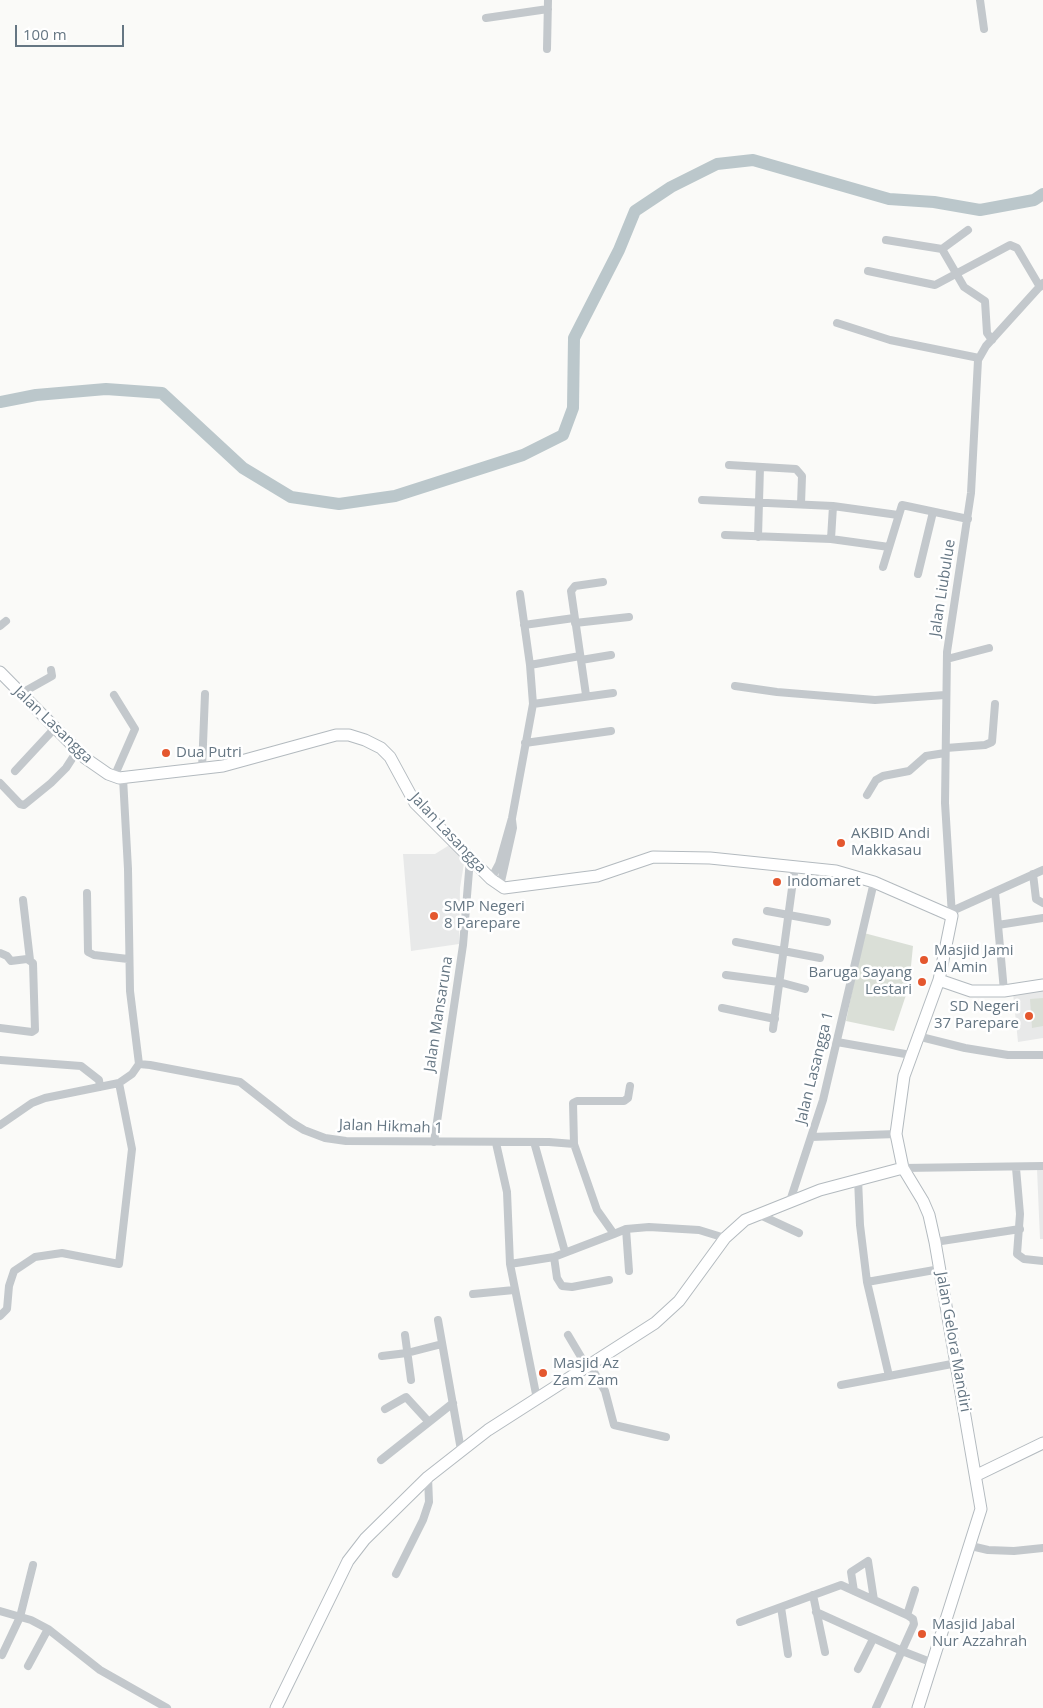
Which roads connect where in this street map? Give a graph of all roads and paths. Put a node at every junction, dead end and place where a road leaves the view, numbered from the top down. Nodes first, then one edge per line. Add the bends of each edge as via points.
1 (548, 0) edge
2 (980, 0) edge
3 (548, 9) junction
4 (486, 18) dead end
5 (984, 28) dead end
6 (547, 49) dead end
7 (968, 230) dead end
8 (886, 240) dead end
9 (942, 249) junction
10 (868, 271) dead end
11 (957, 275) junction
12 (1041, 285) edge
13 (837, 324) dead end
14 (992, 340) junction
15 (979, 358) junction
16 (728, 465) dead end
17 (760, 467) junction
18 (702, 500) dead end
19 (760, 502) junction
20 (801, 504) junction
21 (833, 506) junction
22 (933, 512) junction
23 (898, 515) junction
24 (968, 519) junction
25 (726, 535) dead end
26 (758, 537) junction
27 (831, 539) junction
28 (889, 547) junction
29 (884, 568) dead end
30 (918, 574) dead end
31 (603, 582) dead end
32 (520, 594) dead end
33 (629, 616) dead end
34 (575, 621) junction
35 (524, 625) junction
36 (989, 648) dead end
37 (612, 655) dead end
38 (580, 658) junction
39 (947, 658) junction
40 (530, 665) junction
41 (51, 670) dead end
42 (0, 672) edge
43 (735, 686) dead end
44 (613, 693) dead end
45 (20, 694) junction
46 (205, 694) dead end
47 (114, 695) dead end
48 (586, 695) junction
49 (946, 695) junction
50 (533, 704) junction
51 (995, 704) dead end
52 (54, 728) junction
53 (611, 731) dead end
54 (525, 744) junction
55 (946, 750) junction
56 (77, 751) junction
57 (202, 769) junction
58 (15, 771) dead end
59 (119, 777) junction
60 (0, 783) edge
61 (867, 796) dead end
62 (470, 858) junction
63 (795, 866) junction
64 (1043, 870) edge
65 (1033, 874) junction
66 (874, 882) junction
67 (496, 883) junction
68 (995, 892) junction
69 (88, 893) dead end
70 (23, 900) dead end
71 (1043, 903) edge
72 (767, 911) dead end
73 (952, 914) junction
74 (788, 916) junction
75 (1043, 918) edge
76 (827, 922) dead end
77 (998, 925) junction
78 (736, 942) dead end
79 (783, 951) junction
80 (0, 953) edge
81 (820, 958) dead end
82 (128, 959) junction
83 (30, 960) junction
84 (726, 975) dead end
85 (939, 980) junction
86 (779, 982) junction
87 (1043, 985) edge
88 (805, 989) dead end
89 (1004, 991) junction
90 (722, 1008) dead end
91 (774, 1019) junction
92 (0, 1028) edge
93 (773, 1029) dead end
94 (917, 1036) junction
95 (837, 1042) junction
96 (911, 1055) junction
97 (1043, 1056) edge
98 (0, 1060) edge
99 (139, 1064) junction
100 (119, 1083) junction
101 (630, 1086) dead end
102 (100, 1087) junction
103 (0, 1124) edge
104 (896, 1134) junction
105 (811, 1137) junction
106 (434, 1142) junction
107 (534, 1142) junction
108 (496, 1143) junction
109 (574, 1144) junction
110 (1043, 1166) edge
111 (903, 1168) junction
112 (1016, 1168) junction
113 (858, 1179) junction
114 (790, 1201) junction
115 (758, 1214) junction
116 (626, 1229) junction
117 (1020, 1229) junction
118 (799, 1233) dead end
119 (614, 1234) junction
120 (725, 1238) junction
121 (936, 1242) junction
122 (564, 1252) junction
123 (554, 1258) junction
124 (1043, 1261) edge
125 (510, 1264) junction
126 (940, 1269) junction
127 (629, 1271) dead end
128 (608, 1280) dead end
129 (867, 1282) junction
130 (514, 1290) junction
131 (473, 1294) dead end
132 (0, 1316) edge
133 (438, 1320) dead end
134 (405, 1335) dead end
135 (568, 1335) dead end
136 (442, 1344) junction
137 (407, 1353) junction
138 (382, 1356) dead end
139 (957, 1363) junction
140 (589, 1366) junction
141 (889, 1376) junction
142 (411, 1380) dead end
143 (841, 1385) dead end
144 (537, 1399) junction
145 (452, 1403) junction
146 (386, 1409) dead end
147 (428, 1421) junction
148 (666, 1437) dead end
149 (1043, 1443) edge
150 (461, 1450) junction
151 (382, 1460) dead end
152 (977, 1474) junction
153 (428, 1477) junction
154 (971, 1546) junction
155 (1043, 1548) edge
156 (33, 1565) dead end
157 (396, 1574) dead end
158 (914, 1590) dead end
159 (854, 1591) junction
160 (813, 1595) junction
161 (874, 1600) junction
162 (781, 1607) junction
163 (0, 1611) edge
164 (816, 1612) junction
165 (907, 1615) junction
166 (20, 1617) junction
167 (740, 1622) dead end
168 (48, 1629) junction
169 (873, 1639) junction
170 (902, 1651) junction
171 (825, 1652) dead end
172 (788, 1654) dead end
173 (2, 1655) dead end
174 (933, 1662) junction
175 (28, 1666) dead end
176 (858, 1669) dead end
177 (167, 1708) edge
178 (276, 1708) edge
179 (876, 1708) edge
180 (918, 1708) edge

1 - 3 street
2 - 5 street
3 - 4 street
3 - 6 street
7 - 9 street
8 - 9 street
9 - 11 street
10 - 11 street via 936,285
11 - 12 street via 1010,245 1017,248
11 - 14 street via 964,287 985,301 987,333
12 - 14 street
13 - 15 street via 890,340
14 - 15 street
15 - 24 street, Jalan Liubulue
16 - 17 street
17 - 19 street
17 - 20 street via 797,470 802,476
18 - 19 street
19 - 20 street
19 - 26 street
20 - 21 street
21 - 23 street
21 - 27 street
22 - 23 street via 902,505
22 - 24 street
22 - 30 street
23 - 28 street
24 - 39 street, Jalan Liubulue
25 - 26 street
26 - 27 street
27 - 28 street
28 - 29 street
31 - 34 street via 572,588 570,594
32 - 35 street
33 - 34 street
34 - 35 street
34 - 38 street
35 - 40 street
36 - 39 street
37 - 38 street
38 - 40 street
38 - 48 street
39 - 49 street, Jalan Liubulue
40 - 50 street
41 - 45 street via 53,675
42 - 45 street, Jalan Lasangga
43 - 49 street via 876,700
44 - 48 street
45 - 52 street, Jalan Lasangga
46 - 57 street
47 - 59 street via 135,729
48 - 50 street
49 - 55 street, Jalan Liubulue
50 - 54 street
51 - 55 street via 992,742
52 - 56 street, Jalan Lasangga
52 - 58 street
53 - 54 street
54 - 67 street via 513,828
55 - 61 street via 926,756 909,771 876,780
55 - 73 street, Jalan Liubulue via 945,803
56 - 59 street, Jalan Lasangga via 93,765
56 - 60 street via 51,783 24,804 20,804
57 - 59 street, Jalan Lasangga
57 - 62 street, Jalan Lasangga via 238,763 336,735 356,736 390,757 414,803
59 - 82 street via 128,869
62 - 67 street, Jalan Lasangga
62 - 106 street, Jalan Mansaruna via 463,945
63 - 66 street, Jalan Lasangga via 836,871
63 - 67 street, Jalan Lasangga via 658,857 645,858 590,878 509,888
63 - 74 street
64 - 65 street
65 - 68 street
65 - 71 street via 1036,899
66 - 73 street, Jalan Lasangga
66 - 95 street, Jalan Lasangga 1
68 - 73 street
68 - 77 street
69 - 82 street via 88,952
70 - 83 street
72 - 74 street
73 - 85 street, Jalan Gelora Mandiri
74 - 76 street
74 - 79 street
75 - 77 street
77 - 89 street
78 - 79 street
79 - 81 street
79 - 86 street
80 - 83 street via 11,961
82 - 99 street
83 - 92 street via 34,979 34,1031
84 - 86 street
85 - 89 street via 971,991
85 - 94 street, Jalan Gelora Mandiri
86 - 88 street
86 - 91 street
87 - 89 street
90 - 91 street
91 - 93 street
94 - 96 street, Jalan Gelora Mandiri
94 - 97 street via 974,1050
95 - 96 street
95 - 105 street, Jalan Lasangga 1
96 - 104 street, Jalan Gelora Mandiri via 899,1100
98 - 102 street via 82,1066 99,1080
99 - 100 street
99 - 106 street, Jalan Hikmah 1 via 240,1082 291,1122 325,1138
100 - 102 street
100 - 132 street via 132,1149 119,1264 62,1253 36,1257 14,1270 7,1310
101 - 109 street via 628,1098 624,1101 573,1103
102 - 103 street via 45,1098
104 - 105 street
104 - 111 street, Jalan Gelora Mandiri
105 - 114 street, Jalan Lasangga 1
106 - 108 street, Jalan Hikmah 1
107 - 108 street, Jalan Hikmah 1
107 - 109 street, Jalan Hikmah 1
107 - 122 street
108 - 125 street via 507,1192
109 - 119 street via 597,1210
110 - 112 street
111 - 112 street
111 - 113 street
111 - 121 street, Jalan Gelora Mandiri via 929,1215
112 - 117 street
113 - 114 street
113 - 129 street
114 - 115 street
115 - 118 street
115 - 120 street via 745,1220
116 - 119 street
116 - 120 street via 698,1230
116 - 127 street
117 - 121 street
117 - 124 street via 1018,1256
119 - 122 street
120 - 140 street via 669,1311
121 - 126 street, Jalan Gelora Mandiri
122 - 123 street
123 - 125 street
123 - 128 street via 556,1278 562,1286
125 - 130 street
126 - 129 street
126 - 139 street, Jalan Gelora Mandiri
129 - 141 street
130 - 131 street
130 - 144 street
133 - 136 street
134 - 137 street
135 - 140 street
136 - 137 street
136 - 145 street
137 - 138 street
137 - 142 street
139 - 141 street
139 - 152 street, Jalan Gelora Mandiri
140 - 144 street
140 - 148 street via 605,1391 614,1425
141 - 143 street
144 - 150 street
145 - 147 street
145 - 150 street
146 - 147 street via 406,1397
147 - 151 street
149 - 152 street
150 - 153 street
152 - 154 street, Jalan Gelora Mandiri via 982,1509
153 - 157 street via 429,1502
153 - 178 street via 365,1539 348,1561
154 - 155 street via 1014,1552
154 - 174 street, Jalan Gelora Mandiri
156 - 166 street
158 - 165 street
159 - 160 street via 841,1585
159 - 161 street
159 - 161 street via 851,1572 868,1560
160 - 162 street
160 - 164 street
161 - 165 street
162 - 167 street
162 - 172 street
163 - 166 street
164 - 169 street
164 - 171 street
165 - 170 street via 914,1624
166 - 168 street
166 - 173 street
168 - 175 street
168 - 177 street via 100,1670
169 - 170 street
169 - 176 street
170 - 174 street
170 - 179 street
174 - 180 street, Jalan Gelora Mandiri

